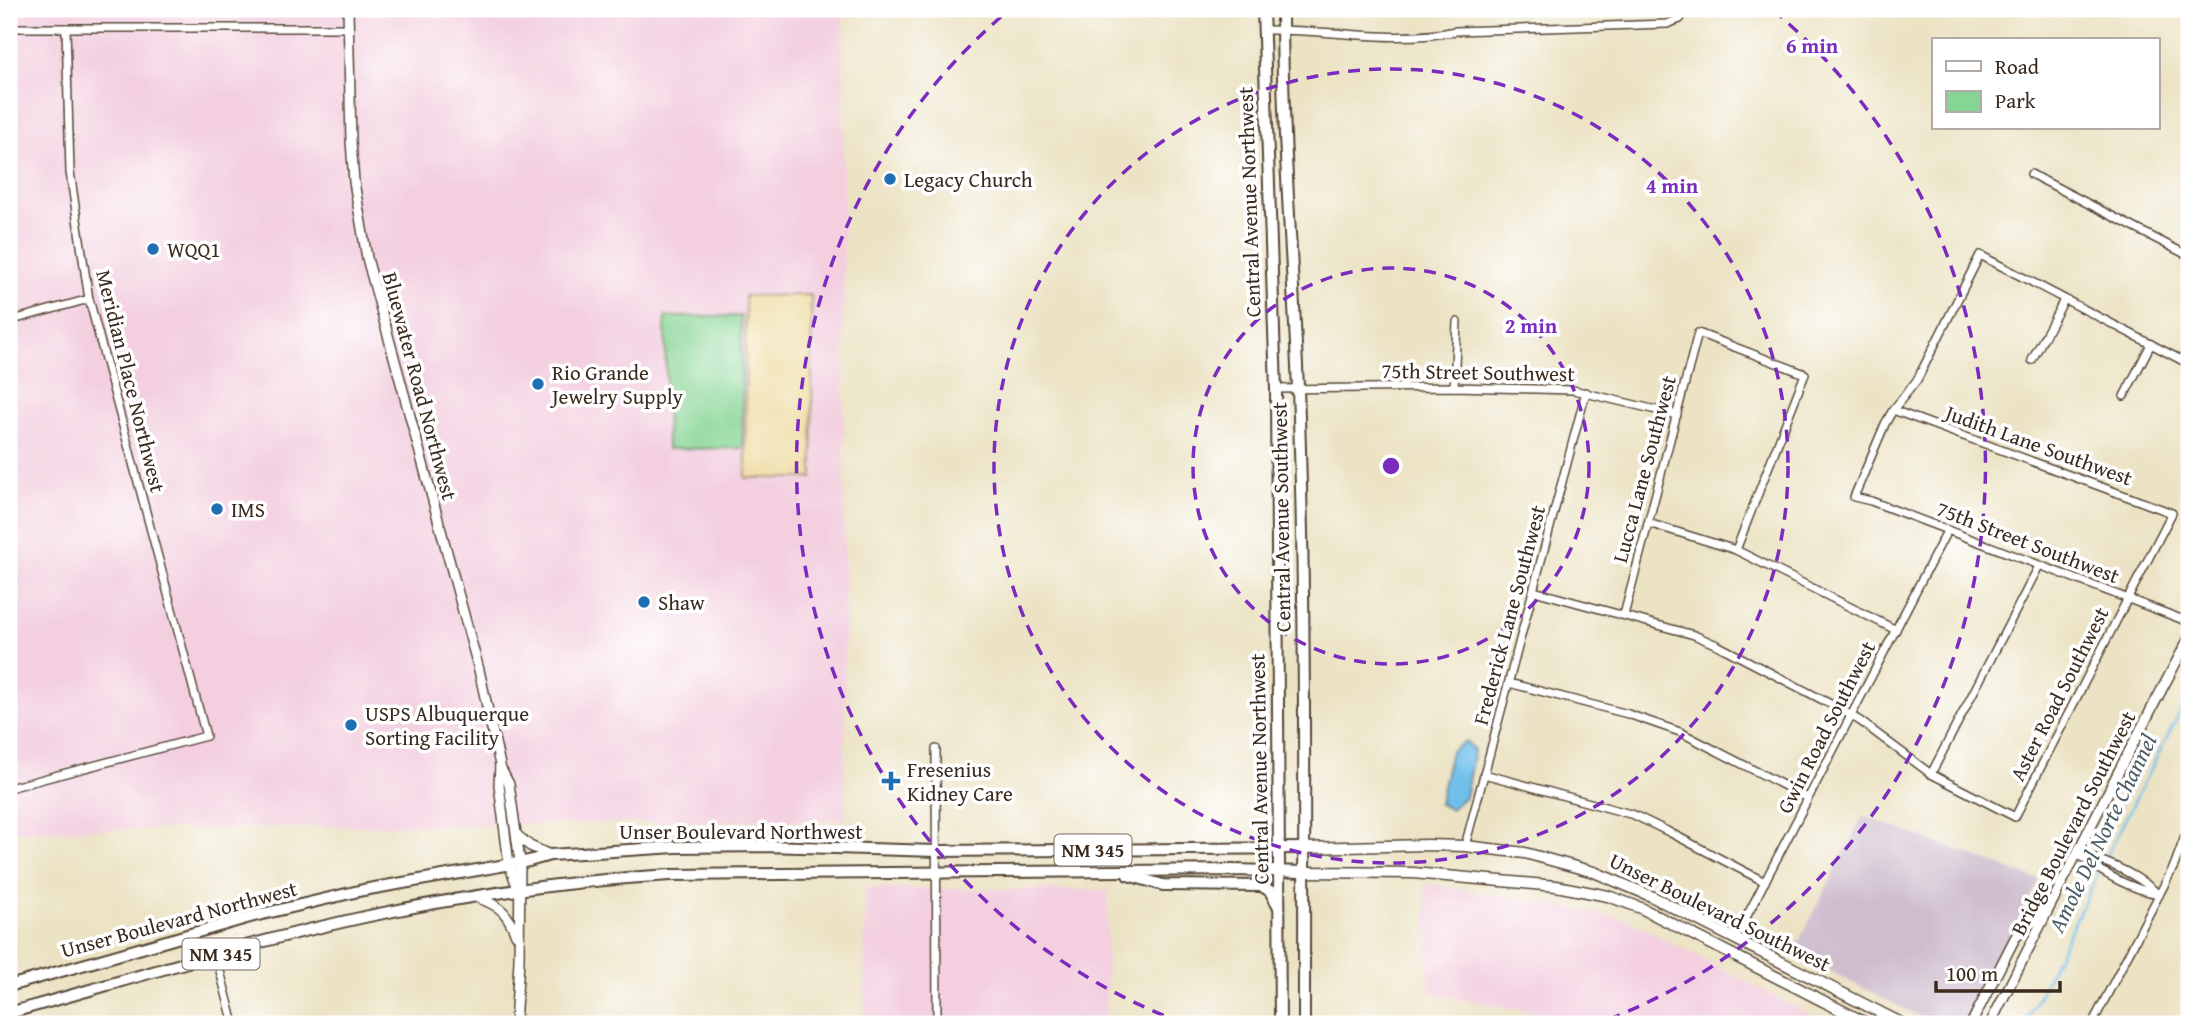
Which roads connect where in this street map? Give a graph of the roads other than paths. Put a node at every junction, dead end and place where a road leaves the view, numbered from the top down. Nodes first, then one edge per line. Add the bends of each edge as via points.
1 (348, 9) edge
2 (1263, 9) edge
3 (1282, 9) edge
4 (1687, 9) edge
5 (9, 28) edge
6 (65, 28) junction
7 (348, 28) junction
8 (1282, 29) junction
9 (1263, 30) junction
10 (2031, 174) dead end
11 (2189, 256) edge
12 (89, 299) junction
13 (2064, 300) junction
14 (9, 321) edge
15 (1457, 322) dead end
16 (2151, 344) junction
17 (2032, 360) dead end
18 (2189, 364) edge
19 (1454, 387) junction
20 (1276, 389) junction
21 (1298, 389) junction
22 (1586, 392) junction
23 (2124, 396) dead end
24 (1893, 410) junction
25 (1677, 415) junction
26 (2172, 513) joint
27 (1648, 523) junction
28 (1947, 531) junction
29 (1736, 550) junction
30 (2039, 566) junction
31 (1534, 592) junction
32 (2128, 599) junction
33 (1623, 615) junction
34 (2189, 622) edge
35 (1896, 630) junction
36 (2189, 638) edge
37 (1509, 683) junction
38 (1852, 715) junction
39 (936, 749) dead end
40 (500, 765) junction
41 (1484, 774) junction
42 (1931, 774) junction
43 (9, 788) edge
44 (1808, 798) junction
45 (2189, 826) edge
46 (517, 835) junction
47 (1465, 846) junction
48 (1280, 848) junction
49 (1304, 848) junction
50 (937, 851) junction
51 (2077, 853) junction
52 (550, 855) junction
53 (514, 863) junction
54 (1280, 871) junction
55 (1118, 872) junction
56 (1304, 872) junction
57 (938, 874) junction
58 (1765, 882) junction
59 (518, 889) junction
60 (2159, 895) junction
61 (474, 896) junction
62 (2050, 905) junction
63 (1280, 909) junction
64 (1735, 939) junction
65 (518, 941) junction
66 (216, 956) junction
67 (9, 986) edge
68 (9, 1013) edge
69 (234, 1024) edge
70 (515, 1024) edge
71 (937, 1024) edge
72 (1280, 1024) edge
73 (1304, 1024) edge
74 (1868, 1024) edge
75 (1903, 1024) edge
76 (1971, 1024) edge
77 (1990, 1024) edge
78 (2092, 1024) edge

1 - 7 street, Bluewater Road Northwest
2 - 9 main road, Central Avenue Northwest
3 - 8 main road, Central Avenue Southwest
4 - 8 street via 1667,24 1418,36
5 - 6 street
6 - 7 street
6 - 12 street, Meridian Place Northwest via 70,172
7 - 40 street, Bluewater Road Northwest via 354,172 367,258 479,670
8 - 9 street
8 - 21 main road, Central Avenue Southwest
9 - 20 main road, Central Avenue Northwest
10 - 11 street
12 - 14 street
12 - 43 street, Meridian Place Northwest via 206,736
13 - 16 street
13 - 17 street
13 - 24 street via 1980,255 1917,380
15 - 19 street
16 - 18 street
16 - 23 street
19 - 21 street, 75th Street Southwest
19 - 22 street, 75th Street Southwest
20 - 21 street, 75th Street Southwest
20 - 48 main road, Central Avenue Northwest
21 - 49 main road, Central Avenue Southwest
22 - 25 street, 75th Street Southwest
22 - 31 street, Frederick Lane Southwest
24 - 26 street, Judith Lane Southwest
24 - 28 street, 75th Street Southwest via 1854,497
25 - 27 street, Lucca Lane Southwest
25 - 29 street, Lucca Lane Southwest via 1698,333 1805,374
26 - 32 street, Aster Road Southwest
27 - 29 street
27 - 33 street, Lucca Lane Southwest
28 - 30 street, 75th Street Southwest
28 - 35 street, Gwin Road Southwest
29 - 35 street
30 - 32 street, 75th Street Southwest
30 - 42 street
31 - 33 street
31 - 37 street, Frederick Lane Southwest
32 - 34 street, 75th Street Southwest
32 - 42 street, Aster Road Southwest via 2015,817
33 - 38 street via 1717,645
35 - 38 street, Gwin Road Southwest
36 - 51 street, Bridge Boulevard Southwest
37 - 41 street, Frederick Lane Southwest
37 - 44 street via 1680,732
38 - 42 street
38 - 44 street, Gwin Road Southwest
39 - 50 street
40 - 46 street, Bluewater Road Northwest via 509,784
40 - 53 street, Bluewater Road Northwest via 499,785
41 - 47 street, Frederick Lane Southwest
41 - 58 street via 1634,815
44 - 58 street, Gwin Road Southwest
45 - 60 street
46 - 52 street
46 - 53 street, Bluewater Road Northwest
47 - 49 main road, Unser Boulevard Southwest
47 - 64 main road, Unser Boulevard Southwest via 1525,853 1594,872
48 - 49 main road, NM 345
48 - 50 main road, Unser Boulevard Northwest / NM 345
48 - 54 main road, Central Avenue Northwest
49 - 56 main road, Central Avenue Southwest
50 - 52 main road, Unser Boulevard Northwest / NM 345 via 766,846
50 - 57 street
51 - 60 street via 2093,867
51 - 60 street via 2123,870
51 - 62 street, Bridge Boulevard Southwest
52 - 53 main road, Unser Boulevard Northwest / NM 345
53 - 59 street, Bluewater Road Northwest
53 - 67 main road, Unser Boulevard Northwest / NM 345 via 288,908
54 - 55 main road, Unser Boulevard Northwest / NM 345
54 - 56 main road, NM 345
54 - 63 main road, Central Avenue Northwest
55 - 57 main road, Unser Boulevard Northwest / NM 345
55 - 63 main road via 1163,885 1262,886
56 - 73 main road, Central Avenue Southwest
56 - 74 main road, Unser Boulevard Southwest via 1450,875 1608,896 1641,908
57 - 59 main road, Unser Boulevard Northwest / NM 345 via 670,875
57 - 71 street
58 - 64 street, Gwin Road Southwest
59 - 61 main road, Unser Boulevard Northwest / NM 345
59 - 65 street, Bluewater Road Northwest
60 - 78 street
61 - 65 street via 509,915
61 - 66 main road, Unser Boulevard Northwest / NM 345 via 368,917
62 - 76 street via 2015,938
62 - 77 street, Bridge Boulevard Southwest
63 - 72 main road, Central Avenue Northwest
64 - 75 main road, Unser Boulevard Southwest
65 - 70 street, Bluewater Road Northwest
66 - 68 main road, Unser Boulevard Northwest / NM 345
66 - 69 street

